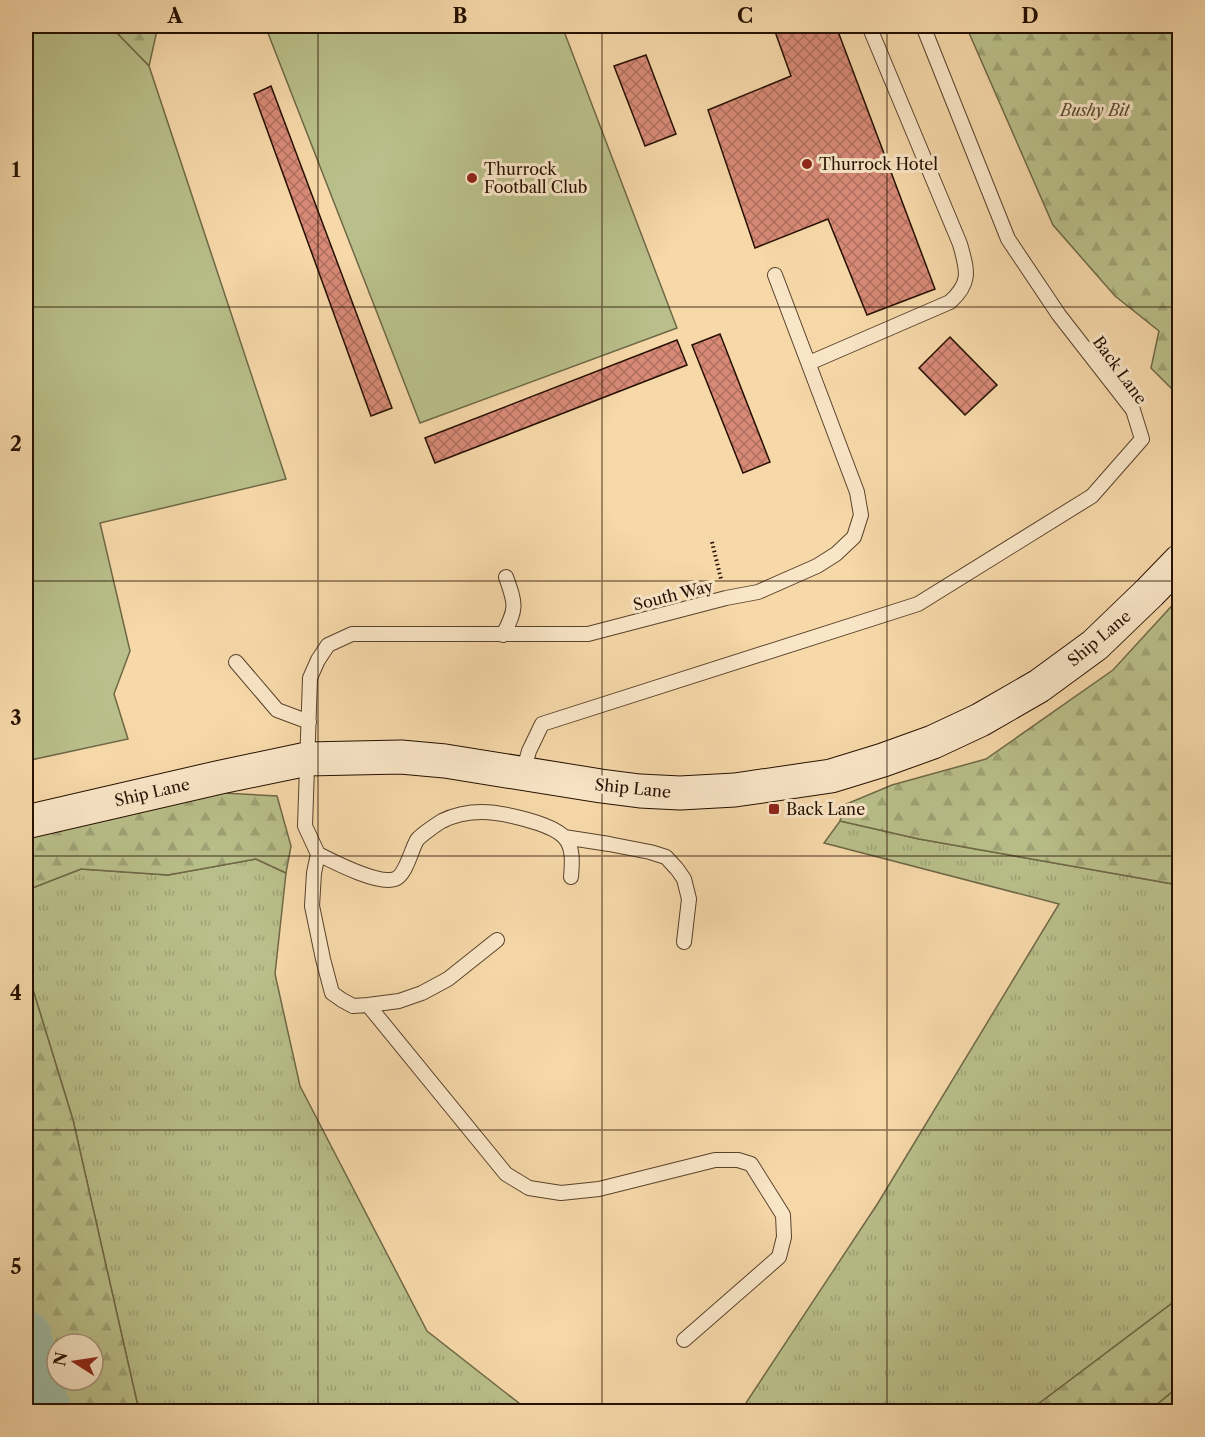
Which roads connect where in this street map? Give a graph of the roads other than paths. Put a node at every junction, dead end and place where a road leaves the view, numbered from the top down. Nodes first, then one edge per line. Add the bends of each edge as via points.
1 (869, 26) edge
2 (923, 26) edge
3 (776, 275) dead end
4 (808, 363) junction
5 (1179, 561) edge
6 (506, 577) dead end
7 (503, 635) junction
8 (236, 662) dead end
9 (309, 722) junction
10 (307, 759) junction
11 (523, 772) junction
12 (26, 822) edge
13 (564, 837) junction
14 (318, 854) junction
15 (571, 877) dead end
16 (497, 940) dead end
17 (684, 942) dead end
18 (368, 1005) junction
19 (684, 1340) dead end

1 - 4 lane via 960,244 966,281 950,302
2 - 11 lane, Back Lane via 1008,239 1059,315 1133,411 1142,439 1092,496 918,604 542,723
3 - 4 lane, South Way
4 - 7 lane, South Way via 857,492 861,515 854,537 836,554 758,592 588,634
5 - 11 street, Ship Lane via 1095,645 1039,686 980,720 883,760 831,776 778,785 680,792 640,791
6 - 7 lane via 514,599 513,616
7 - 9 lane, South Way via 352,634 328,645 318,660 310,678
8 - 9 lane via 277,710
9 - 10 lane, South Way
10 - 11 street, Ship Lane via 401,757
10 - 12 street, Ship Lane
10 - 14 lane, South Way via 305,826
13 - 14 lane via 546,826 515,817 466,813 442,821 418,839 396,879 371,878
13 - 15 lane via 570,848
13 - 17 lane via 666,857 684,879 689,899
14 - 18 lane via 312,906 332,993 353,1006
16 - 18 lane via 448,980 399,1001
18 - 19 lane via 506,1174 529,1188 561,1193 599,1190 715,1160 751,1164 783,1215 784,1237 779,1257

